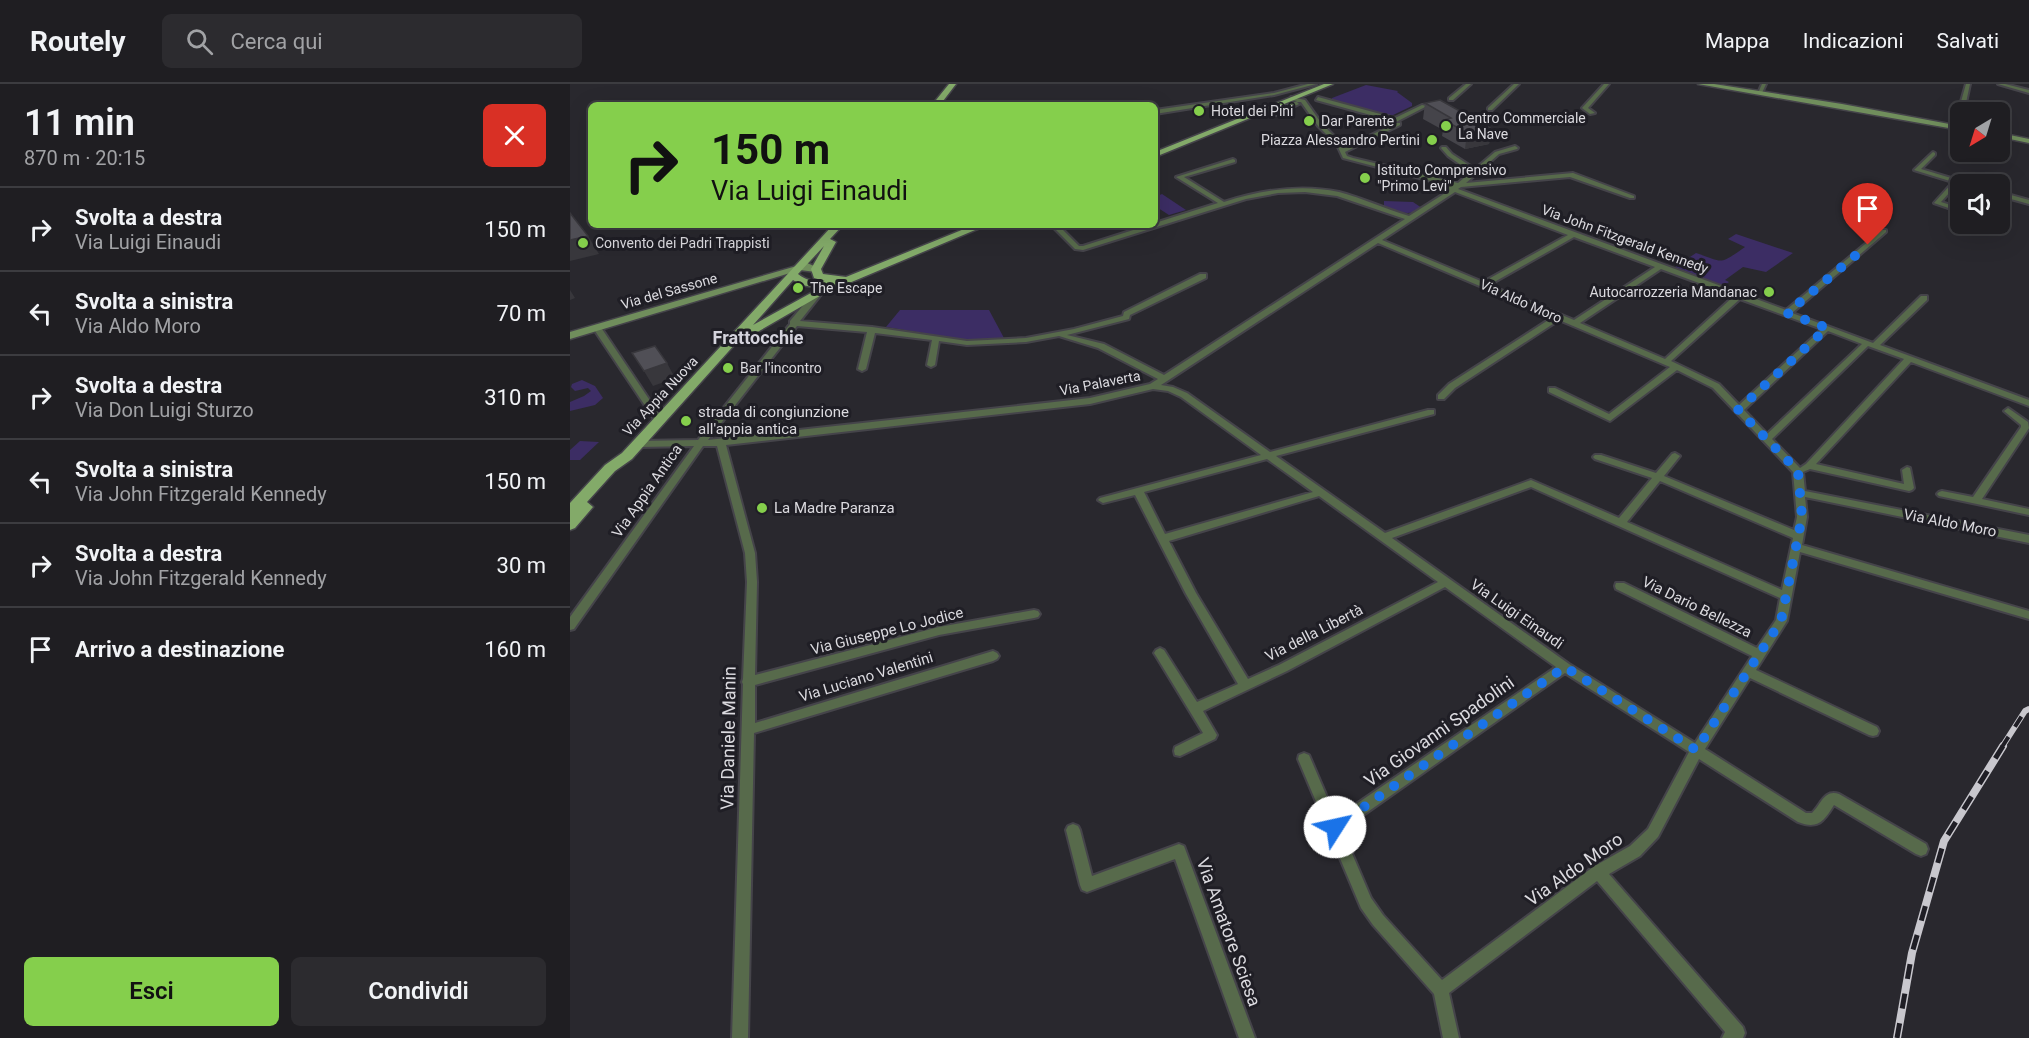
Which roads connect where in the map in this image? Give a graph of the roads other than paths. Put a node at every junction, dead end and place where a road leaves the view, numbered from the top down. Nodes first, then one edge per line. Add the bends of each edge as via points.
1 (953, 84) edge
2 (961, 84) edge
3 (1314, 84) edge
4 (1330, 84) edge
5 (1469, 84) edge
6 (1517, 84) edge
7 (1607, 84) edge
8 (1701, 84) edge
9 (1764, 84) edge
10 (1968, 84) edge
11 (2000, 84) edge
12 (1292, 90) junction
13 (2029, 92) edge
14 (1760, 93) junction
15 (1299, 98) junction
16 (1451, 99) dead end
17 (938, 102) edge
18 (946, 102) edge
19 (1964, 102) edge
20 (1425, 106) edge
21 (1491, 109) dead end
22 (1158, 112) edge
23 (1592, 113) dead end
24 (1397, 122) junction
25 (1950, 126) edge
26 (2010, 137) edge
27 (2029, 141) edge
28 (1444, 148) dead end
29 (1515, 148) dead end
30 (1342, 151) junction
31 (1158, 154) edge
32 (1933, 154) dead end
33 (1233, 161) dead end
34 (1474, 171) junction
35 (1950, 179) edge
36 (1457, 187) junction
37 (1950, 189) edge
38 (1632, 197) dead end
39 (2010, 197) edge
40 (2029, 202) edge
41 (1224, 204) junction
42 (1950, 207) edge
43 (1410, 219) junction
44 (1158, 225) edge
45 (835, 228) edge
46 (836, 228) edge
47 (975, 228) edge
48 (1057, 228) edge
49 (1149, 228) edge
50 (1884, 231) dead end
51 (1572, 235) junction
52 (1377, 240) junction
53 (1659, 267) junction
54 (816, 269) junction
55 (871, 270) junction
56 (796, 271) junction
57 (1203, 276) dead end
58 (841, 282) junction
59 (1484, 285) junction
60 (819, 292) junction
61 (1738, 296) junction
62 (1924, 298) dead end
63 (1787, 313) junction
64 (1558, 317) junction
65 (753, 319) junction
66 (793, 323) junction
67 (1574, 324) junction
68 (597, 328) junction
69 (1827, 328) junction
70 (872, 329) junction
71 (1075, 331) junction
72 (1054, 335) junction
73 (570, 336) edge
74 (936, 338) junction
75 (1871, 344) junction
76 (1101, 346) junction
77 (1909, 359) junction
78 (1666, 362) junction
79 (931, 364) dead end
80 (711, 365) junction
81 (1676, 367) junction
82 (862, 369) dead end
83 (1164, 379) junction
84 (1153, 386) junction
85 (1552, 390) dead end
86 (2010, 396) junction
87 (1441, 397) dead end
88 (2029, 403) edge
89 (1738, 410) junction
90 (2008, 411) junction
91 (1431, 412) dead end
92 (2029, 419) edge
93 (659, 420) junction
94 (1767, 439) junction
95 (721, 443) junction
96 (638, 444) junction
97 (700, 444) junction
98 (1269, 455) junction
99 (627, 456) junction
100 (1675, 456) dead end
101 (1598, 457) dead end
102 (1809, 466) junction
103 (1907, 470) dead end
104 (1798, 471) junction
105 (1658, 477) junction
106 (1138, 491) junction
107 (1322, 492) junction
108 (1800, 493) junction
109 (1942, 494) dead end
110 (1103, 500) dead end
111 (1976, 501) junction
112 (570, 512) edge
113 (2029, 512) edge
114 (1621, 523) junction
115 (570, 525) edge
116 (1384, 537) junction
117 (1162, 538) junction
118 (2029, 538) edge
119 (1797, 541) junction
120 (1446, 582) junction
121 (1620, 586) dead end
122 (1786, 596) junction
123 (1034, 614) dead end
124 (2029, 615) edge
125 (570, 626) edge
126 (1160, 654) dead end
127 (1760, 655) junction
128 (993, 656) dead end
129 (1565, 667) junction
130 (1749, 672) junction
131 (748, 682) junction
132 (1245, 685) junction
133 (1195, 709) junction
134 (748, 730) junction
135 (1873, 731) dead end
136 (1696, 750) junction
137 (1180, 751) dead end
138 (1304, 759) dead end
139 (1335, 827) junction
140 (1073, 830) dead end
141 (1921, 849) dead end
142 (1598, 873) junction
143 (1441, 990) junction
144 (1737, 1036) edge
145 (740, 1038) edge
146 (1247, 1038) edge
147 (1451, 1038) edge

1 - 17 main road
2 - 18 main road
3 - 12 street
4 - 15 main road
5 - 16 street
6 - 21 street
7 - 23 street via 1585,108
8 - 14 main road
9 - 14 street
10 - 19 street
11 - 13 street
12 - 15 street
12 - 22 street
14 - 25 main road
15 - 24 street via 1317,98
15 - 30 street
15 - 31 main road
20 - 24 street
24 - 30 street
26 - 27 main road
28 - 34 street
29 - 34 street, Via Palaverta via 1500,152
30 - 36 street, Via John Fitzgerald Kennedy via 1348,158
32 - 35 street via 1917,170
33 - 41 street via 1179,177
34 - 36 street, Via Palaverta
36 - 38 street, Via Palaverta via 1572,175
36 - 43 street, Via Palaverta
36 - 51 street, Via John Fitzgerald Kennedy
37 - 42 street via 1937,203
39 - 40 street
41 - 43 street via 1278,191 1323,191 1349,196
41 - 44 street
43 - 52 street, Via Palaverta
45 - 56 main road, Via Appia Nuova
46 - 54 main road
47 - 55 main road
48 - 49 street via 1083,249
50 - 63 street
51 - 53 street, Via John Fitzgerald Kennedy
51 - 59 street
52 - 59 street, Via Aldo Moro
52 - 83 street, Via Palaverta
53 - 61 street, Via John Fitzgerald Kennedy
53 - 67 street
54 - 55 main road via 818,276 832,280
54 - 56 main road, Via del Sassone via 807,266
55 - 58 main road
56 - 58 main road via 797,280 811,285
56 - 65 main road, Via Appia Nuova
56 - 68 main road, Via del Sassone
57 - 71 street via 1126,317
58 - 60 main road
59 - 64 street, Via Aldo Moro
60 - 65 main road
60 - 66 street, Via Appia Antica
60 - 80 main road via 761,324
61 - 63 street, Via John Fitzgerald Kennedy
61 - 78 street
62 - 75 street
63 - 69 street, Via John Fitzgerald Kennedy
64 - 67 street, Via Aldo Moro
64 - 87 street
65 - 80 main road, Via Appia Nuova
66 - 70 street
66 - 97 street, Via Appia Antica
67 - 78 street, Via Aldo Moro
68 - 73 main road, Via del Sassone
68 - 93 street
69 - 75 street, Via John Fitzgerald Kennedy
69 - 89 street
70 - 74 street
70 - 82 street
71 - 72 street
71 - 76 street
72 - 74 street via 968,343
72 - 76 street
74 - 79 street
75 - 77 street, Via John Fitzgerald Kennedy
75 - 94 street
76 - 83 street
77 - 86 street, Via John Fitzgerald Kennedy
77 - 102 street
78 - 81 street, Via Aldo Moro
80 - 93 main road, Via Appia Nuova
81 - 85 street via 1610,418
81 - 89 street, Via Aldo Moro via 1716,387
83 - 84 street, Via Palaverta
84 - 95 street, Via Palaverta via 1090,401
84 - 98 street, Via Luigi Einaudi via 1184,395
86 - 88 street, Via John Fitzgerald Kennedy
86 - 90 street via 2004,407
89 - 94 street, Via Aldo Moro
90 - 92 street
90 - 111 street, Via Aldo Moro via 2025,427
91 - 98 street
93 - 96 main road, Via Appia Nuova
94 - 104 street, Via Aldo Moro
95 - 97 street, Via Palaverta
95 - 131 street, Via Daniele Manin via 750,554
96 - 97 street, Via Palaverta
96 - 99 main road, Via Appia Nuova
97 - 125 street, Via Appia Antica
98 - 106 street
98 - 107 street, Via Luigi Einaudi
99 - 112 main road, Via Appia Nuova via 610,468
99 - 115 main road, Via Appia Nuova via 621,469
100 - 105 street
101 - 105 street
102 - 103 street, Via Aldo Moro via 1909,488
102 - 104 street
104 - 108 street, Via Aldo Moro
105 - 114 street
105 - 119 street
106 - 110 street
106 - 117 street
107 - 116 street, Via Luigi Einaudi
107 - 117 street
108 - 118 street, Via Aldo Moro
108 - 119 street, Via Aldo Moro via 1802,517
109 - 111 street, Via Aldo Moro
111 - 113 street, Via Aldo Moro
114 - 116 street via 1531,483
114 - 122 street
116 - 120 street, Via Luigi Einaudi
117 - 132 street
119 - 122 street, Via Aldo Moro
119 - 124 street
120 - 129 street, Via Luigi Einaudi
120 - 132 street, Via della Libertà via 1283,669
121 - 127 street, Via Dario Bellezza
122 - 127 street, Via Aldo Moro via 1781,621
123 - 131 street, Via Giuseppe Lo Jodice via 939,631
126 - 133 street
127 - 130 street, Via Aldo Moro
128 - 134 street, Via Luciano Valentini
129 - 136 street, Via Luigi Einaudi
129 - 139 street, Via Giovanni Spadolini
130 - 135 street
130 - 136 street, Via Aldo Moro
131 - 134 street, Via Daniele Manin
132 - 133 street, Via della Libertà
133 - 137 street via 1211,735
134 - 145 street, Via Daniele Manin
136 - 141 street via 1807,820 1817,818 1834,798
136 - 142 street, Via Aldo Moro via 1649,838
138 - 139 street
139 - 143 street via 1366,903
140 - 146 street, Via Amatore Sciesa via 1087,885 1179,851
142 - 143 street, Via Aldo Moro
142 - 144 street
143 - 147 street

